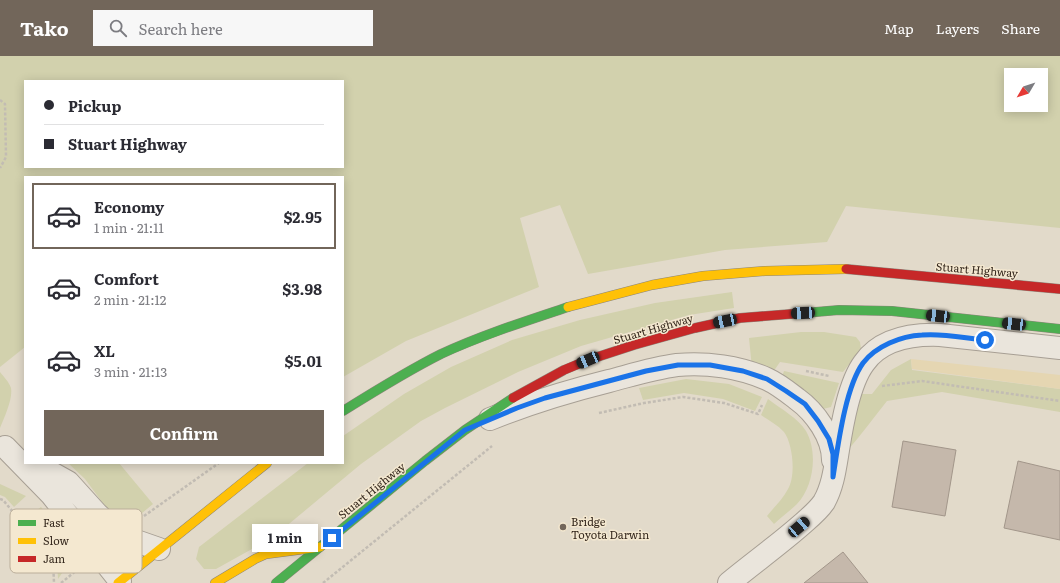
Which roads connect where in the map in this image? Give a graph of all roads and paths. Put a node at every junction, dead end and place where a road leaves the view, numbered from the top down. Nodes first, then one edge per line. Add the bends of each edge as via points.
1 (0, 100) edge
2 (0, 168) edge
3 (1060, 289) edge
4 (1060, 329) edge
5 (1060, 348) edge
6 (876, 387) dead end
7 (1060, 402) edge
8 (344, 410) edge
9 (598, 414) dead end
10 (758, 414) dead end
11 (465, 430) junction
12 (493, 445) dead end
13 (3, 446) edge
14 (24, 457) edge
15 (36, 464) edge
16 (218, 464) edge
17 (266, 464) edge
18 (833, 477) junction
19 (0, 499) edge
20 (11, 509) edge
21 (63, 509) edge
22 (94, 509) edge
23 (142, 517) edge
24 (142, 542) edge
25 (320, 547) junction
26 (159, 549) junction
27 (142, 564) edge
28 (114, 573) edge
29 (131, 573) edge
30 (121, 582) edge
31 (215, 583) edge
32 (276, 583) edge
33 (323, 583) edge
34 (729, 583) edge

1 - 2 path via 5,104 6,157
3 - 8 highway, Stuart Highway via 848,270 764,271 703,276 652,285 573,305 506,328 442,354
4 - 11 highway, Stuart Highway via 892,311 839,310 740,318 634,344 588,360 531,387
5 - 18 street via 928,335 902,338 887,344 863,363 855,378 840,434
6 - 7 path via 922,381
9 - 10 path via 683,397 724,403
11 - 18 street via 517,408 585,387 678,365 710,365 743,371 767,379 805,404 829,439 833,454
11 - 25 highway, Stuart Highway
12 - 33 path
13 - 14 street
13 - 21 street
15 - 22 street via 68,482
16 - 23 path
17 - 26 highway
18 - 34 street via 830,491 823,504
19 - 20 path
24 - 26 street
25 - 31 highway via 266,554
25 - 32 highway, Stuart Highway
26 - 27 highway
28 - 30 street
29 - 30 highway

